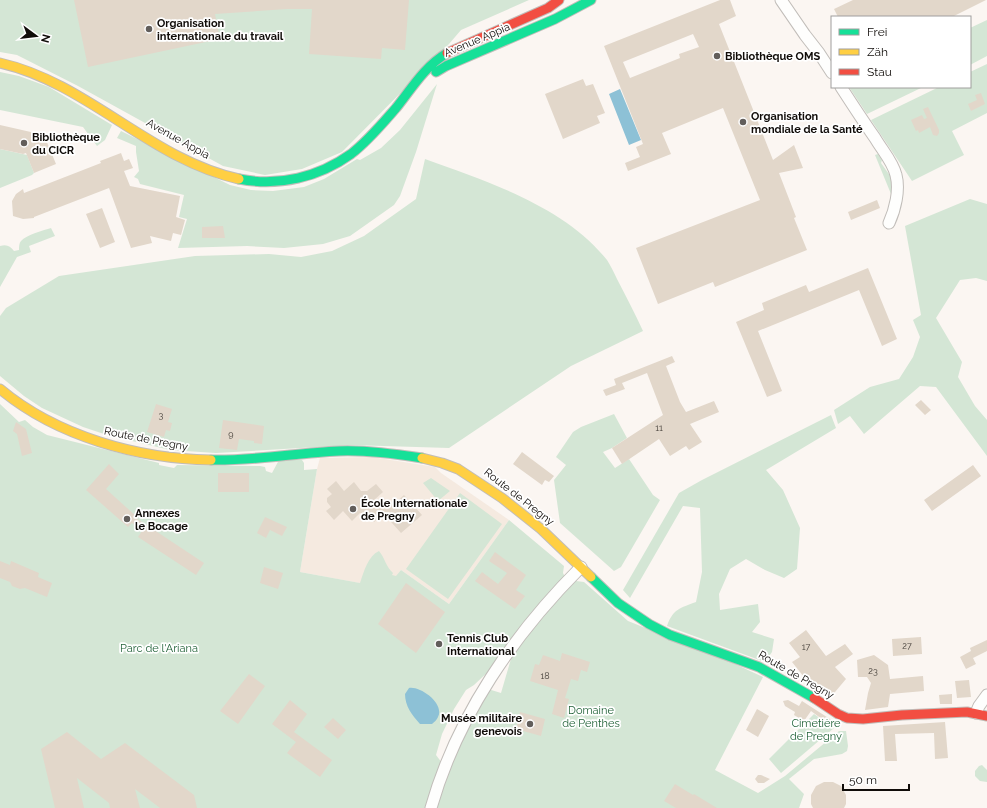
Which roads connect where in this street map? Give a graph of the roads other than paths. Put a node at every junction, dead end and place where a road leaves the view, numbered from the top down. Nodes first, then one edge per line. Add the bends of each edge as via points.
1 (559, 0) edge
2 (591, 0) edge
3 (781, 0) edge
4 (0, 63) edge
5 (831, 71) edge
6 (842, 88) edge
7 (413, 101) dead end
8 (387, 133) dead end
9 (352, 153) junction
10 (889, 223) dead end
11 (0, 389) edge
12 (581, 567) junction
13 (987, 695) edge
14 (982, 714) edge
15 (431, 808) edge

1 - 9 street, Avenue Appia via 548,8 462,45 434,62 419,76 391,113
2 - 7 street, Avenue Appia via 522,34 446,66 433,75
3 - 5 street
4 - 9 street, Avenue Appia via 22,68 47,79 176,154 235,178 269,183 293,181 320,172
6 - 10 street via 896,174 896,202
8 - 9 street, Avenue Appia via 372,144
11 - 12 street, Route de Pregny via 18,404 64,430 92,440 168,457 216,460 347,451 437,460 458,468 507,502 546,533
12 - 14 street, Route de Pregny via 618,603 649,624 670,635 759,666 845,717 863,719 908,715
12 - 15 street via 523,632 482,691 449,757
13 - 14 street via 979,706

